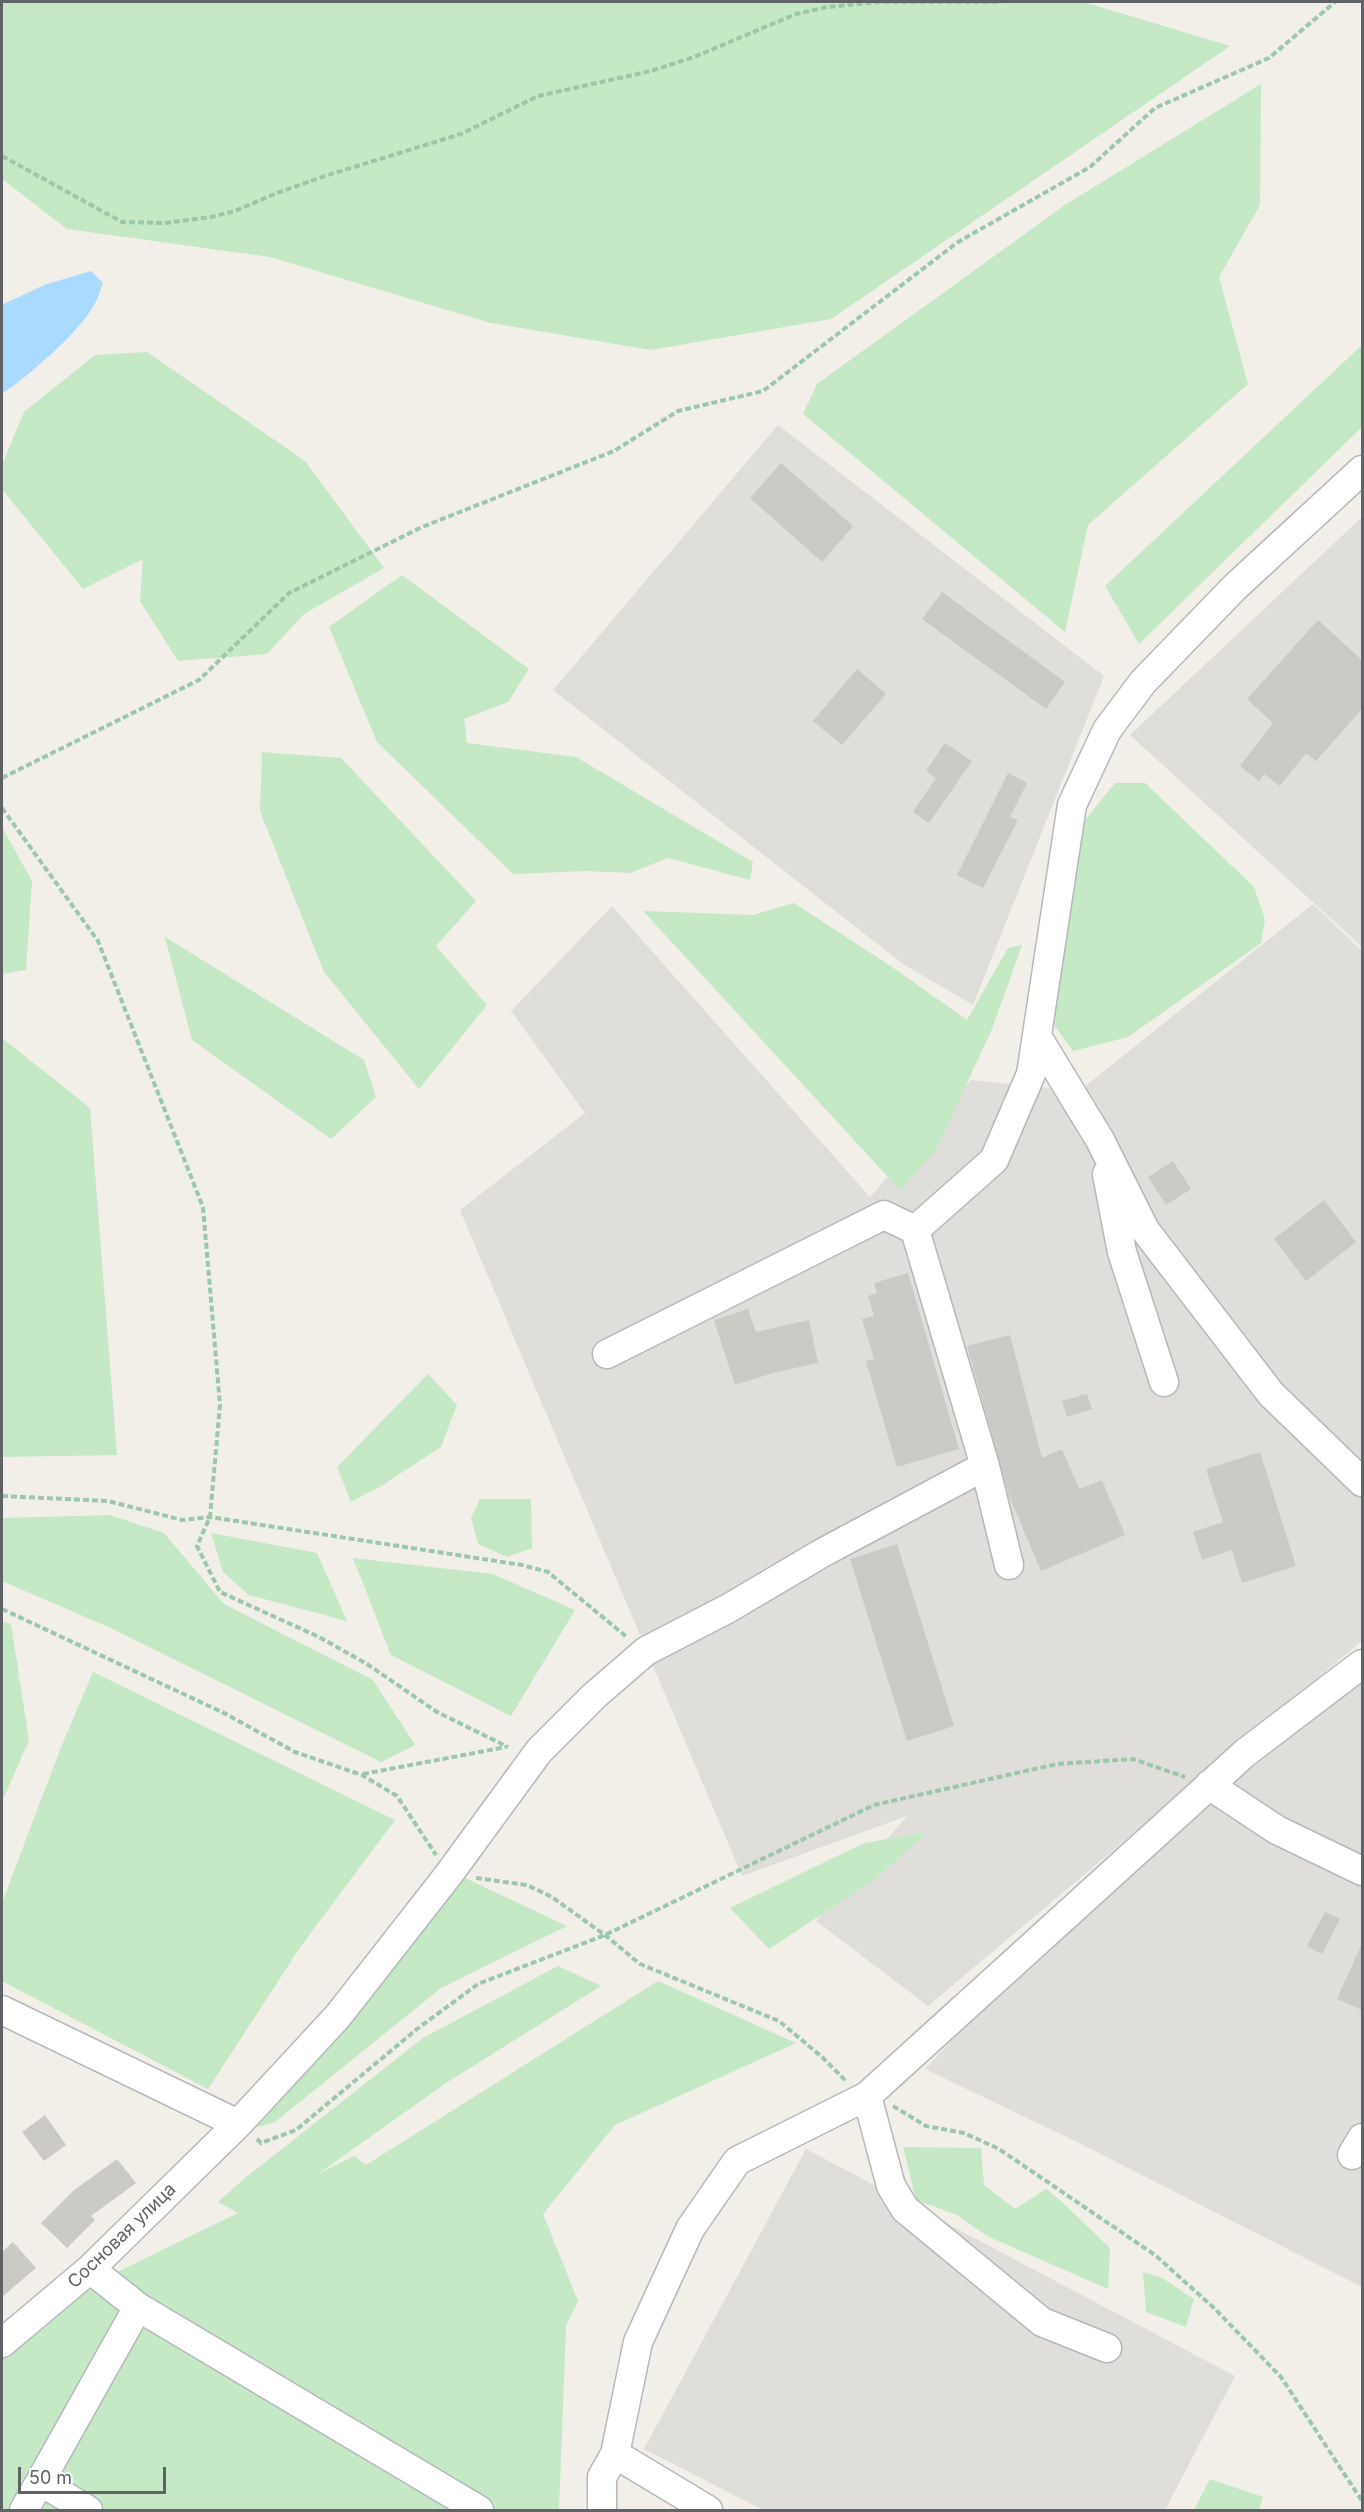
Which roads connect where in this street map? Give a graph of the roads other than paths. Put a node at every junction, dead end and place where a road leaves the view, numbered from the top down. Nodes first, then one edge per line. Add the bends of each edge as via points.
1 (1362, 470) edge
2 (1038, 1038) junction
3 (1100, 1140) junction
4 (915, 1230) junction
5 (607, 1354) dead end
6 (1164, 1382) dead end
7 (985, 1466) junction
8 (1362, 1482) edge
9 (1009, 1565) dead end
10 (1362, 1664) edge
11 (1209, 1785) junction
12 (1362, 1871) edge
13 (2, 2010) edge
14 (867, 2096) junction
15 (238, 2124) junction
16 (90, 2269) junction
17 (138, 2307) junction
18 (2, 2343) edge
19 (1107, 2348) dead end
20 (615, 2454) junction
21 (41, 2482) junction
22 (24, 2511) edge
23 (88, 2511) edge
24 (479, 2511) edge
25 (602, 2511) edge
26 (708, 2511) edge

1 - 2 street via 1228,595 1143,682 1107,730 1072,805
2 - 3 street
2 - 4 street via 1031,1074 994,1160
3 - 6 street via 1122,1252
3 - 8 street via 1145,1230 1271,1394
4 - 5 street via 884,1215
4 - 7 street
7 - 9 street
7 - 15 street, Сосновая улица via 646,1651 594,1696 539,1751 338,2016
10 - 11 street
11 - 12 street via 1277,1830
11 - 14 street
13 - 15 street
14 - 19 street via 891,2186 905,2210 1042,2322
14 - 20 street via 737,2161 696,2219 638,2342
15 - 16 street, Сосновая улица
16 - 17 street
16 - 18 street, Сосновая улица
17 - 21 street
17 - 24 street
20 - 25 street via 602,2477
20 - 26 street
21 - 22 street
21 - 23 street

